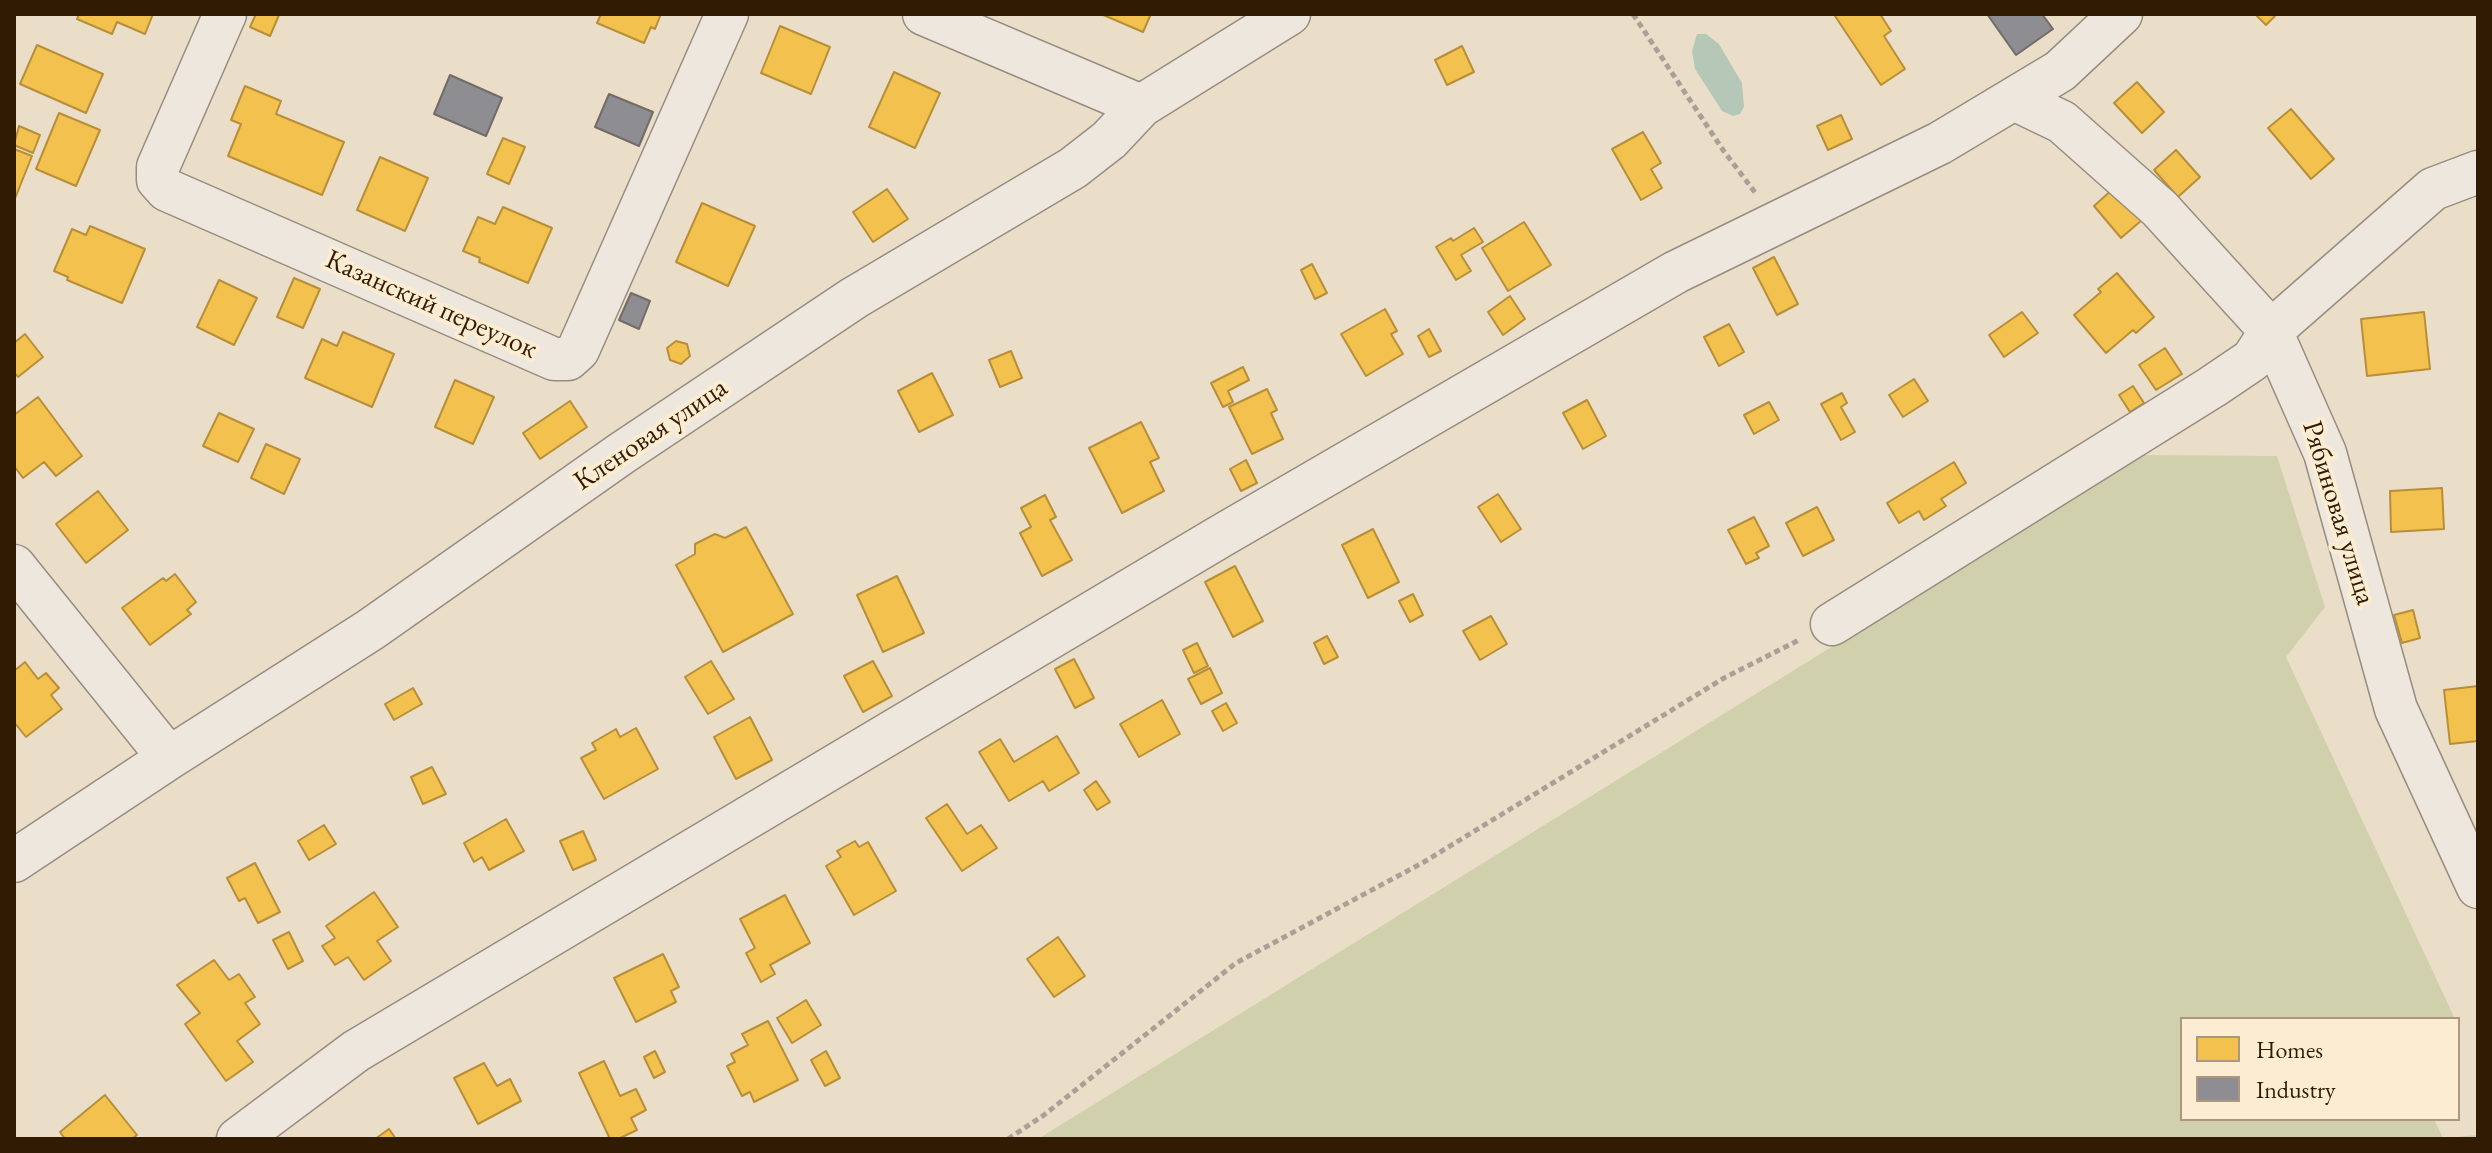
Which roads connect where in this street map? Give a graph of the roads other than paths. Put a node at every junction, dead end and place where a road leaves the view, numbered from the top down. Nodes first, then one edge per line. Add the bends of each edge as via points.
1 (225, 14) edge
2 (727, 14) edge
3 (924, 14) edge
4 (1289, 14) edge
5 (2121, 14) edge
6 (2014, 99) junction
7 (1141, 106) junction
8 (2478, 172) edge
9 (2271, 331) junction
10 (14, 566) edge
11 (1832, 624) road end
12 (169, 758) junction
13 (14, 861) edge
14 (2478, 887) edge
15 (238, 1139) edge

1 - 2 street, Казанский переулок via 158,167 158,180 167,190 554,359 568,359 578,350
3 - 7 street
4 - 7 street, Кленовая улица
5 - 6 street via 2060,71
6 - 9 street, Рябиновая улица via 2062,122 2160,209
6 - 15 street via 1940,143 1676,272 1179,560 356,1051
7 - 12 street, Кленовая улица via 1073,168 854,298 370,630
8 - 9 street via 2433,189
9 - 11 street via 2252,360 2212,387
9 - 14 street, Рябиновая улица via 2325,453 2396,709
10 - 12 street
12 - 13 street, Кленовая улица

